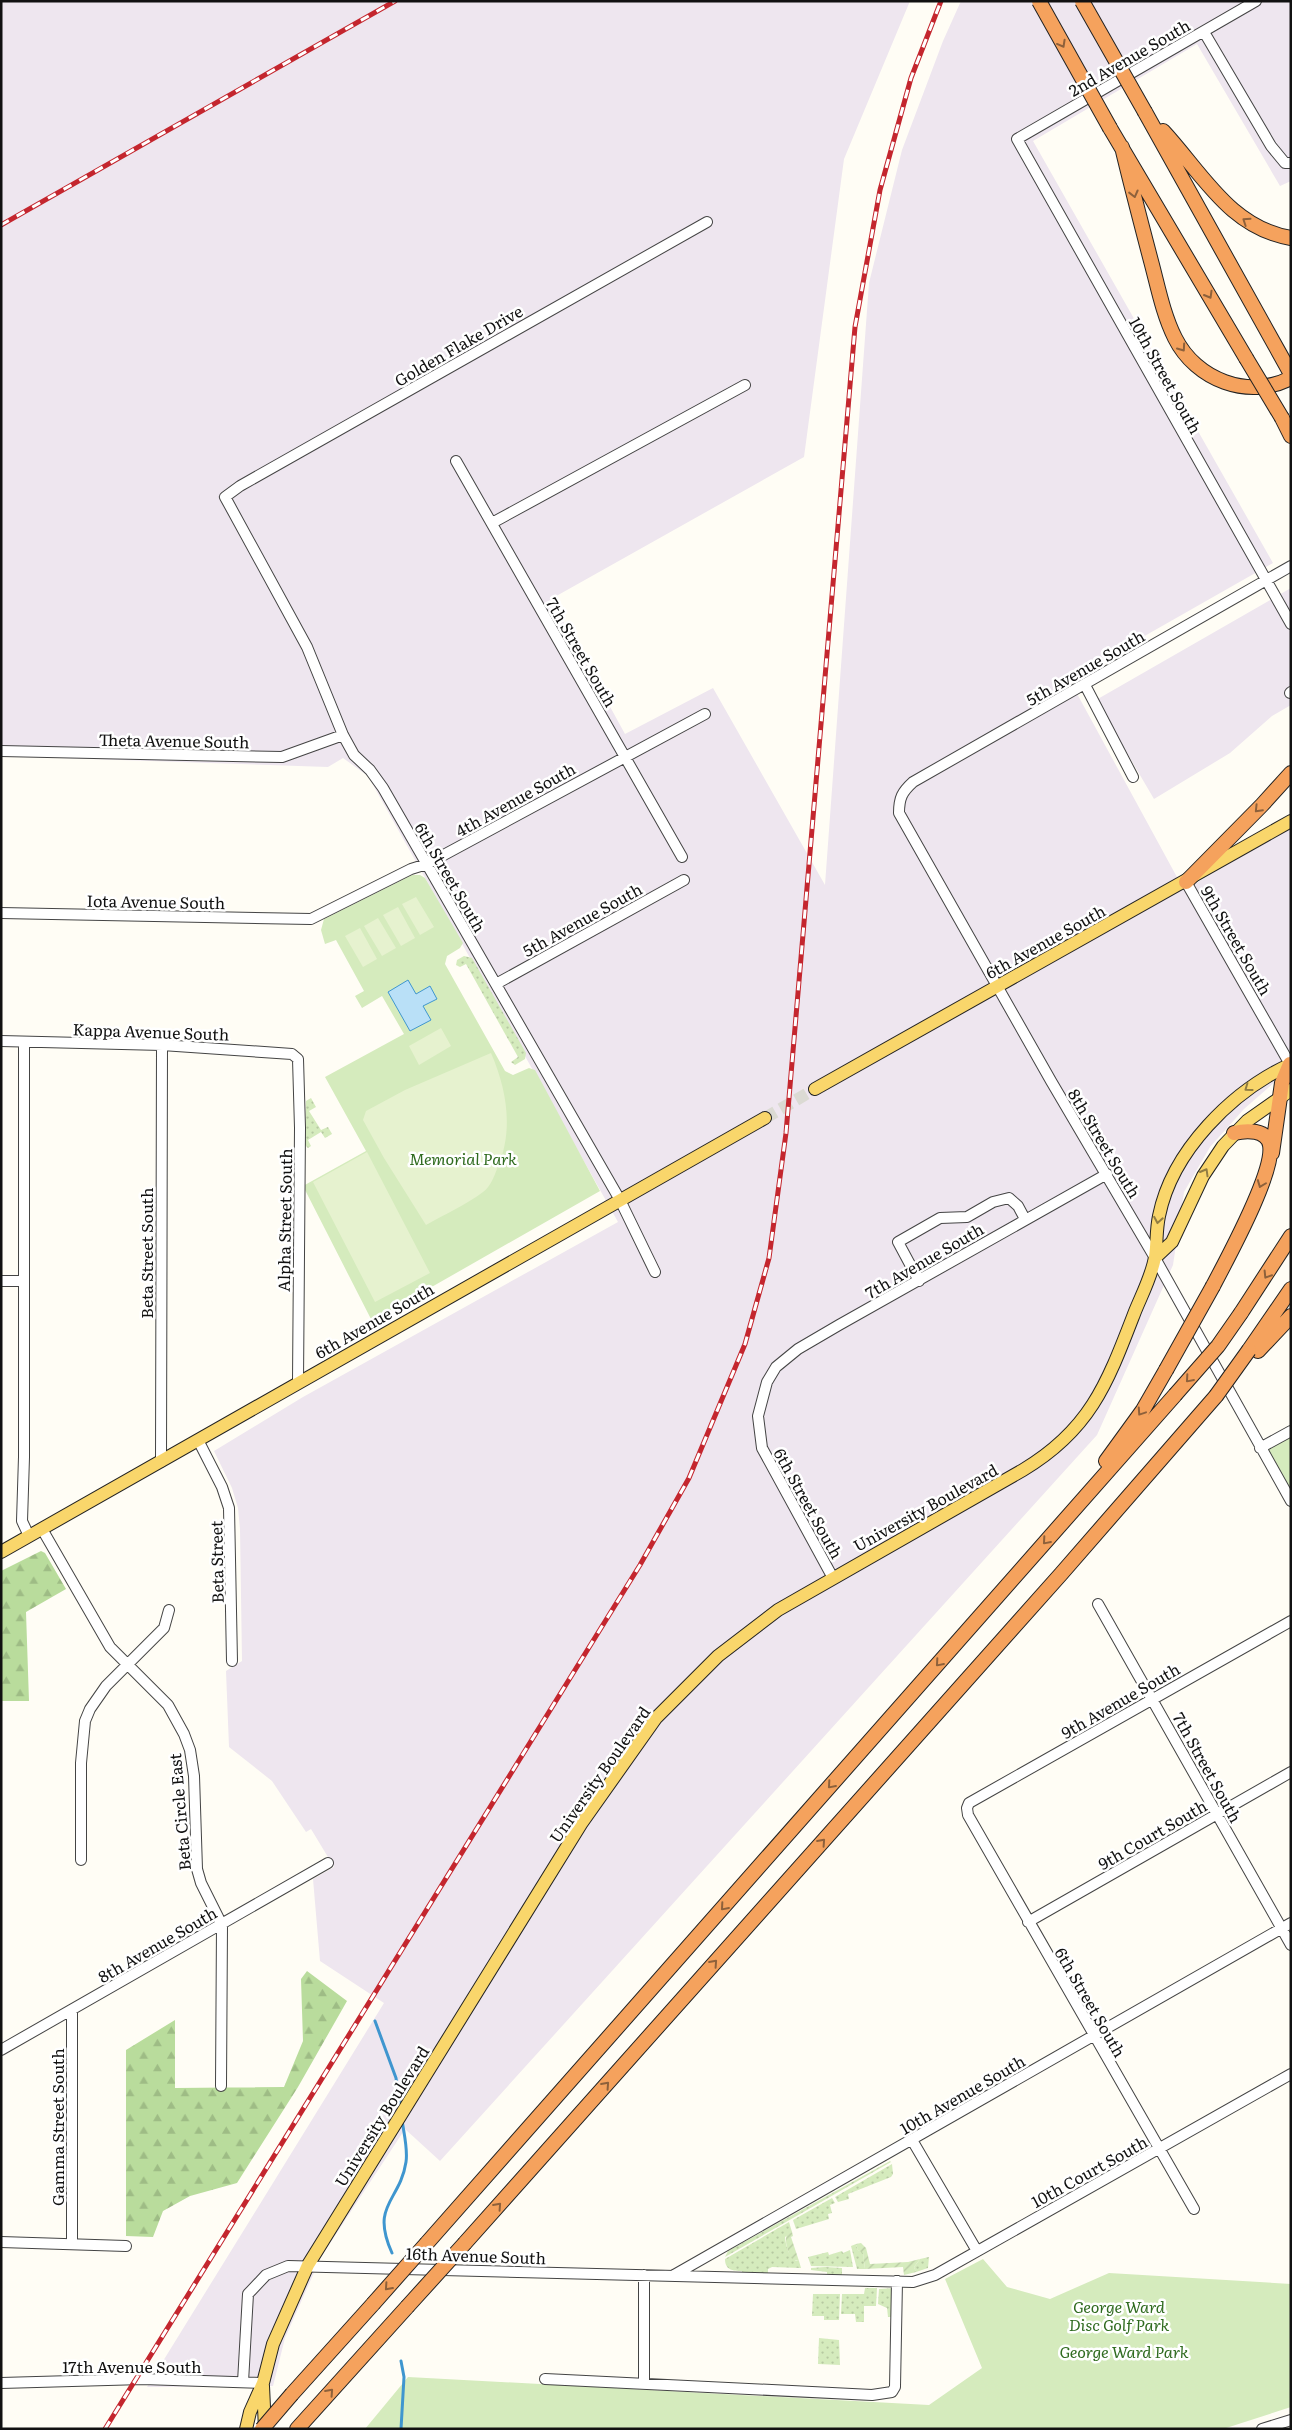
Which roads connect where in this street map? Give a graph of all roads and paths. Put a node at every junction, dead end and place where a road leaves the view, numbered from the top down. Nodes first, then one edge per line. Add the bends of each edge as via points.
1 (1039, 1) edge
2 (1082, 1) edge
3 (1256, 1) edge
4 (1204, 32) junction
5 (1145, 112) junction
6 (1017, 139) joint
7 (1122, 146) junction
8 (1291, 163) edge
9 (707, 222) dead end
10 (1291, 238) edge
11 (1291, 374) edge
12 (1291, 378) edge
13 (745, 385) dead end
14 (1291, 436) edge
15 (456, 461) dead end
16 (226, 497) joint
17 (492, 523) junction
18 (1291, 566) edge
19 (1266, 580) junction
20 (1291, 624) edge
21 (1086, 685) junction
22 (705, 714) dead end
23 (343, 735) junction
24 (1, 751) edge
25 (624, 756) junction
26 (1291, 773) edge
27 (1133, 777) dead end
28 (899, 800) joint
29 (1291, 821) edge
30 (682, 857) dead end
31 (427, 864) junction
32 (684, 880) dead end
33 (1186, 882) junction
34 (1, 913) edge
35 (311, 919) joint
36 (496, 984) junction
37 (996, 986) junction
38 (1, 1041) edge
39 (24, 1042) junction
40 (162, 1046) junction
41 (298, 1060) joint
42 (1290, 1064) edge
43 (815, 1089) tunnel mouth
44 (1285, 1093) edge
45 (765, 1118) tunnel mouth
46 (1234, 1133) junction
47 (1271, 1158) junction
48 (1107, 1174) junction
49 (620, 1200) junction
50 (1025, 1219) junction
51 (1291, 1236) edge
52 (1155, 1258) junction
53 (655, 1272) dead end
54 (1, 1281) edge
55 (24, 1281) junction
56 (919, 1281) junction
57 (1291, 1289) edge
58 (1291, 1316) edge
59 (1251, 1353) junction
60 (298, 1382) junction
61 (767, 1382) joint
62 (1291, 1431) edge
63 (198, 1440) junction
64 (1260, 1448) junction
65 (161, 1462) junction
66 (1291, 1501) edge
67 (1061, 1524) junction
68 (42, 1529) junction
69 (29, 1536) junction
70 (1, 1552) edge
71 (833, 1578) junction
72 (1098, 1604) dead end
73 (169, 1610) dead end
74 (1291, 1621) edge
75 (232, 1661) dead end
76 (126, 1664) junction
77 (1152, 1699) junction
78 (1291, 1772) edge
79 (967, 1808) joint
80 (1217, 1814) junction
81 (82, 1860) dead end
82 (328, 1863) dead end
83 (1028, 1922) junction
84 (222, 1925) junction
85 (1286, 1926) edge
86 (1291, 1945) edge
87 (72, 2010) junction
88 (1094, 2036) junction
89 (1, 2050) edge
90 (1291, 2074) edge
91 (221, 2086) dead end
92 (912, 2140) junction
93 (1158, 2149) junction
94 (1194, 2209) dead end
95 (1, 2242) edge
96 (72, 2244) junction
97 (126, 2246) dead end
98 (977, 2251) junction
99 (308, 2265) junction
100 (644, 2275) junction
101 (673, 2276) junction
102 (897, 2281) junction
103 (545, 2379) dead end
104 (243, 2382) junction
105 (1, 2383) edge
106 (263, 2383) junction
107 (644, 2383) junction
108 (1291, 2420) edge
109 (246, 2429) edge
110 (263, 2429) edge
111 (297, 2429) edge
112 (1262, 2429) edge

1 -> 7 highway, bridge
2 - 5 highway, bridge
3 - 4 street, 2nd Avenue South
4 - 6 street, 2nd Avenue South
4 - 8 street via 1271,146 1285,162
10 -> 5 highway via 1256,228 1236,215
5 - 11 highway
6 - 19 street, 10th Street South
7 -> 12 highway via 1163,309 1175,338 1192,362 1214,378 1238,387 1269,387
7 -> 14 highway, bridge
9 - 16 street, Golden Flake Drive via 240,486
13 - 17 street
15 - 17 street, 7th Street South
16 - 23 street, 6th Street South via 307,647
17 - 25 street, 7th Street South
18 - 19 street, 5th Avenue South
19 - 20 street, 10th Street South
19 - 21 street, 5th Avenue South
21 - 27 street
21 - 28 street, 5th Avenue South via 913,782
22 - 25 street, 4th Avenue South
23 - 24 street, Theta Avenue South via 282,757
23 - 31 street, 6th Street South via 354,755 383,788
25 - 30 street, 7th Street South
25 - 31 street, 4th Avenue South
26 -> 33 highway
28 - 37 street, 8th Street South via 899,813
29 - 33 main road, 6th Avenue South
31 - 35 street, 4th Avenue South
31 - 36 street, 6th Street South
32 - 36 street, 5th Avenue South
33 - 37 main road, 6th Avenue South
33 - 42 street, 9th Street South
34 - 35 street, Iota Avenue South
36 - 49 street, 6th Street South
37 - 43 main road, 6th Avenue South
37 - 48 street, 8th Street South
38 - 39 street, Kappa Avenue South
39 - 40 street, Kappa Avenue South
39 - 55 street
40 - 41 street, Kappa Avenue South via 292,1054
40 - 65 street, Beta Street South
41 - 60 street, Alpha Street South
42 - 44 highway via 1282,1083
42 -> 52 main road, University Boulevard via 1234,1098 1188,1151 1159,1214
44 - 46 main road, University Boulevard
44 - 47 highway
45 - 49 main road, 6th Avenue South
46 - 47 highway via 1254,1131 1264,1135 1270,1143
52 -> 46 main road, University Boulevard via 1172,1242 1203,1176
47 -> 67 highway, bridge via 1246,1222 1166,1370 1142,1410
48 - 50 street, 7th Avenue South
48 - 52 street, 8th Street South
49 - 53 street, 6th Street South
49 - 60 main road, 6th Avenue South
50 - 56 street, 7th Avenue South
50 - 56 street via 1009,1198 993,1202 967,1217 940,1218 931,1222 898,1242
51 -> 67 highway, bridge via 1218,1346
52 - 64 street, 8th Street South
52 - 71 main road, University Boulevard via 1108,1379 1090,1410 1066,1438 1023,1470
54 - 55 street
55 - 69 street via 22,1521
56 - 61 street, 7th Avenue South via 798,1349 776,1367
57 - 59 highway
58 - 59 highway
111 -> 59 highway, bridge via 1152,1469
60 - 63 main road, 6th Avenue South
61 - 71 street, 6th Street South via 758,1416 762,1448
62 - 64 street
63 - 65 main road, 6th Avenue South
63 - 75 street, Beta Street via 230,1508
64 - 66 street, 8th Street South
65 - 68 main road, 6th Avenue South
67 -> 110 highway, bridge
68 - 69 main road, 6th Avenue South
68 - 76 street, Beta Circle East via 102,1634
69 - 70 main road, 6th Avenue South
71 - 99 main road, University Boulevard via 778,1610 718,1656 656,1718 581,1824
72 - 77 street, 7th Street South
73 - 76 street via 164,1628
74 - 77 street, 9th Avenue South
76 - 81 street via 106,1686 85,1721 81,1763
76 - 84 street, Beta Circle East via 168,1705 184,1734 194,1776 197,1870
77 - 79 street, 9th Avenue South via 969,1803
77 - 80 street, 7th Street South
78 - 80 street, 9th Court South
79 - 83 street, 6th Street South
80 - 83 street, 9th Court South
80 - 85 street, 7th Street South
82 - 84 street, 8th Avenue South
83 - 88 street, 6th Street South
84 - 87 street, 8th Avenue South
84 - 91 street
85 - 86 street, 7th Street South
85 - 88 street, 10th Avenue South
87 - 89 street, 8th Avenue South
87 - 96 street, Gamma Street South
88 - 92 street, 10th Avenue South
88 - 93 street, 6th Street South
90 - 93 street, 10th Court South
92 - 98 street
92 - 101 street, 10th Avenue South
93 - 94 street, 6th Street South
93 - 98 street, 10th Court South
95 - 96 street
96 - 97 street
98 - 102 street, 10th Court South via 935,2275 914,2282
99 - 100 street, 16th Avenue South
99 - 104 street, 16th Avenue South via 288,2266 266,2276 248,2294
99 - 106 main road, University Boulevard via 273,2344
100 - 101 street
100 - 107 street
101 - 102 street
102 - 107 street via 895,2386 892,2392 872,2395
103 - 107 street
104 - 105 street, 17th Avenue South via 144,2379
104 - 106 street, 17th Avenue South
106 - 109 main road
106 - 110 main road
108 - 112 street

